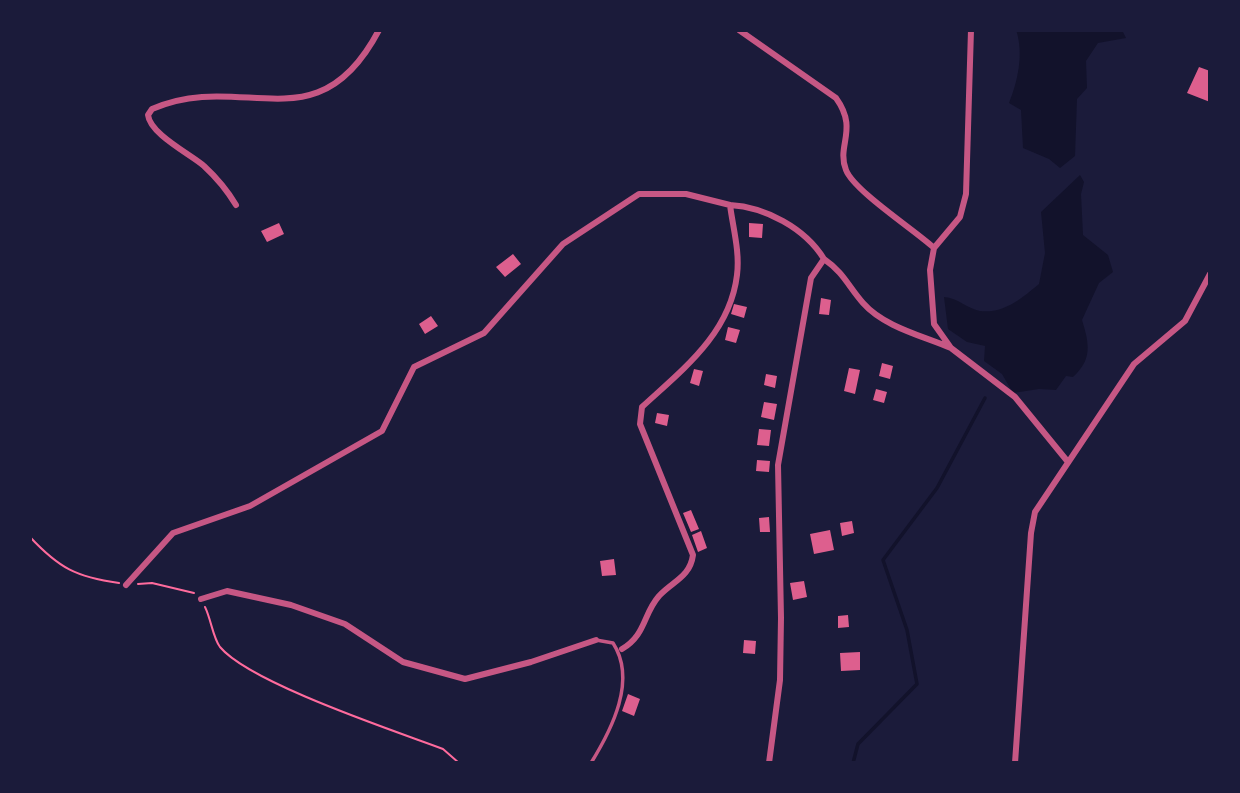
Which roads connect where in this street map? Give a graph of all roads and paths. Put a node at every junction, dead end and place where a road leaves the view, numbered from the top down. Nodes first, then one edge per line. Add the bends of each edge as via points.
1 (379, 30) edge
2 (739, 30) edge
3 (971, 30) edge
4 (236, 205) dead end
5 (730, 205) junction
6 (934, 248) junction
7 (824, 259) junction
8 (1210, 274) edge
9 (951, 348) junction
10 (1068, 462) junction
11 (30, 537) edge
12 (126, 584) junction
13 (201, 599) junction
14 (596, 640) joint
15 (622, 649) dead end
16 (459, 763) edge
17 (591, 763) edge
18 (769, 763) edge
19 (1015, 763) edge

1 - 4 street via 342,80 314,96 193,100 152,109 148,116 152,128 205,167
2 - 6 street via 836,98 848,122 844,158 851,179
3 - 6 street via 966,194 960,216
5 - 7 street via 745,206 793,226
5 - 12 street via 686,194 639,194 563,244 484,333 414,367 382,431 250,506 173,533
5 - 15 street via 737,277 718,330 704,350 642,407 640,424 693,555 692,565 658,597 636,641
6 - 9 street via 930,270 934,324
7 - 9 street via 843,272 864,304 885,320
7 - 18 street via 811,278 778,466 780,680
8 - 10 street via 1185,321 1134,364
9 - 10 street via 1015,397
10 - 19 street via 1035,512 1031,533
11 - 12 path via 54,563 86,579
12 - 13 path via 152,583 200,594
13 - 14 street via 227,591 292,605 345,624 404,662 465,679
13 - 16 path via 220,647 247,667 318,701 443,749
14 - 17 lane via 613,643 623,659 625,684

